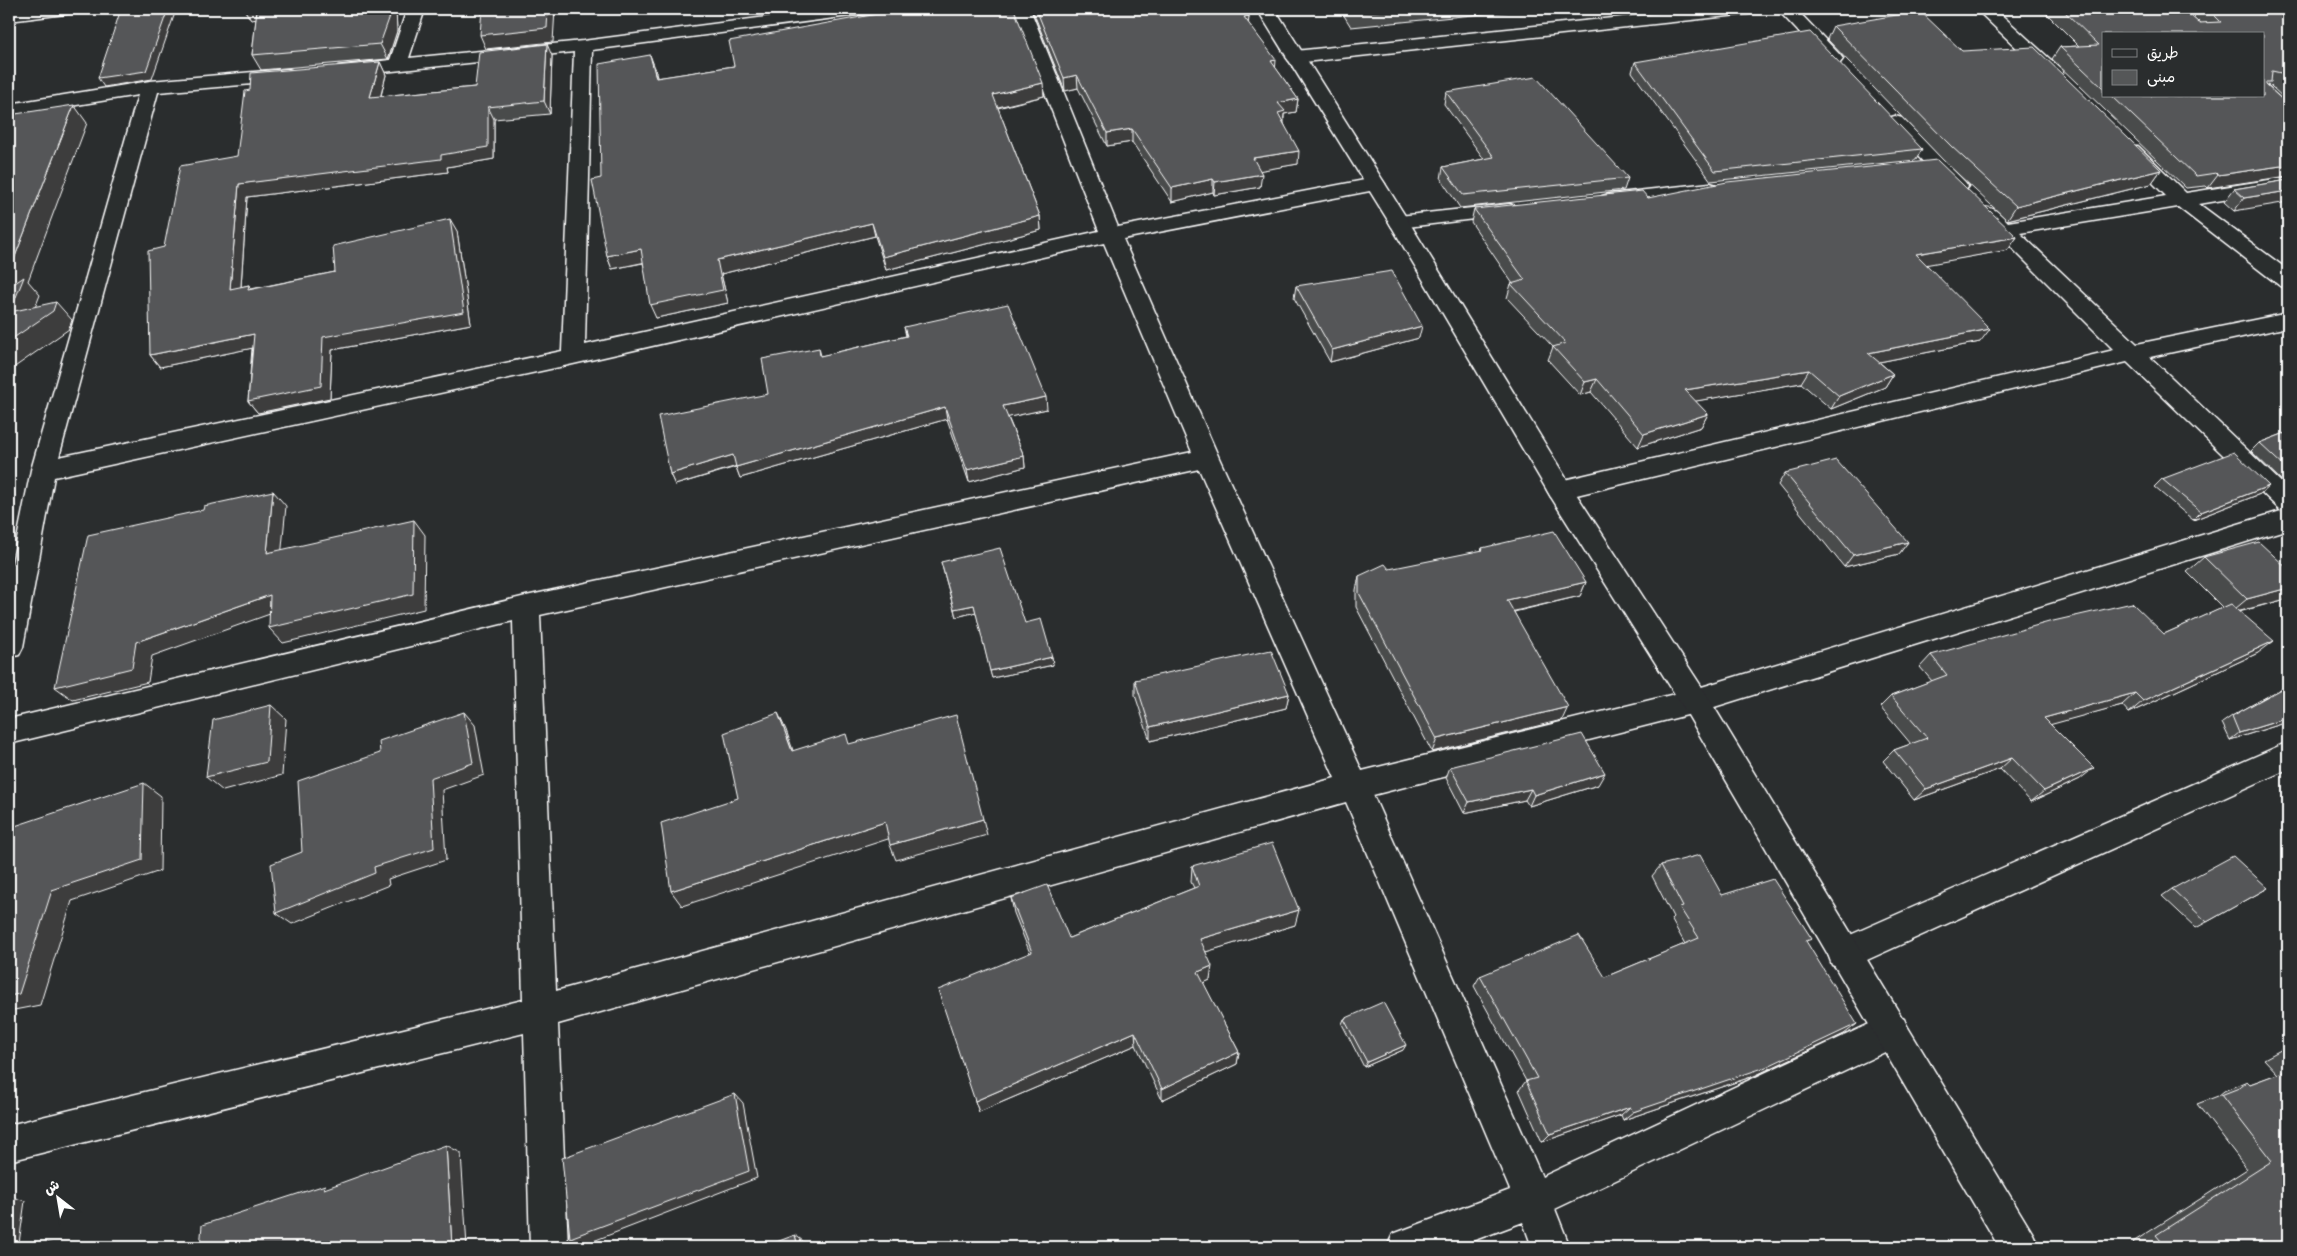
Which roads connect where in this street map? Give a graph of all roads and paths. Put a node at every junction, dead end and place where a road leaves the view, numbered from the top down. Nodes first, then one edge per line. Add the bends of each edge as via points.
1 (65, 9) edge
2 (416, 9) edge
3 (865, 9) edge
4 (1021, 9) edge
5 (1266, 9) edge
6 (1748, 9) edge
7 (1786, 9) edge
8 (1985, 9) edge
9 (9, 16) edge
10 (583, 46) junction
11 (1295, 57) junction
12 (397, 66) junction
13 (328, 72) edge
14 (1847, 72) edge
15 (308, 74) edge
16 (2066, 85) edge
17 (150, 87) junction
18 (1881, 108) edge
19 (9, 110) edge
20 (2120, 138) edge
21 (2288, 183) edge
22 (1375, 184) junction
23 (1726, 187) edge
24 (2180, 199) junction
25 (1587, 202) edge
26 (1528, 208) edge
27 (1399, 222) junction
28 (2004, 229) junction
29 (1111, 235) junction
30 (2288, 282) edge
31 (2288, 320) edge
32 (2133, 354) junction
33 (573, 356) junction
34 (1207, 458) junction
35 (44, 470) junction
36 (1560, 490) junction
37 (2288, 504) edge
38 (2288, 519) edge
39 (526, 607) junction
40 (9, 647) edge
41 (1695, 701) junction
42 (9, 731) edge
43 (2288, 755) edge
44 (1354, 786) junction
45 (1844, 954) junction
46 (542, 1012) junction
47 (1892, 1031) junction
48 (9, 1143) edge
49 (1532, 1200) junction
50 (548, 1247) edge
51 (1406, 1247) edge
52 (1551, 1247) edge
53 (2020, 1247) edge

1 - 9 street
2 - 12 street
3 - 10 street
4 - 29 street
5 - 11 street
6 - 11 street
7 - 14 street
8 - 16 street
10 - 12 street
10 - 33 street
11 - 22 street
12 - 13 street
15 - 17 street
17 - 19 street
17 - 35 street
18 - 28 street via 1925,166
20 - 24 street
21 - 24 street
22 - 27 street
22 - 29 street
23 - 25 street
24 - 28 street
24 - 30 street
26 - 27 street
27 - 36 street
28 - 32 street
29 - 33 street
29 - 34 street
31 - 32 street
32 - 36 street
32 - 37 street
33 - 35 street
34 - 39 street
34 - 44 street
35 - 40 street
36 - 41 street
38 - 41 street
39 - 42 street
39 - 46 street
41 - 44 street
41 - 45 street
43 - 45 street
44 - 46 street
44 - 49 street
45 - 47 street
46 - 48 street
46 - 50 street
47 - 49 street
47 - 53 street
49 - 51 street
49 - 52 street

